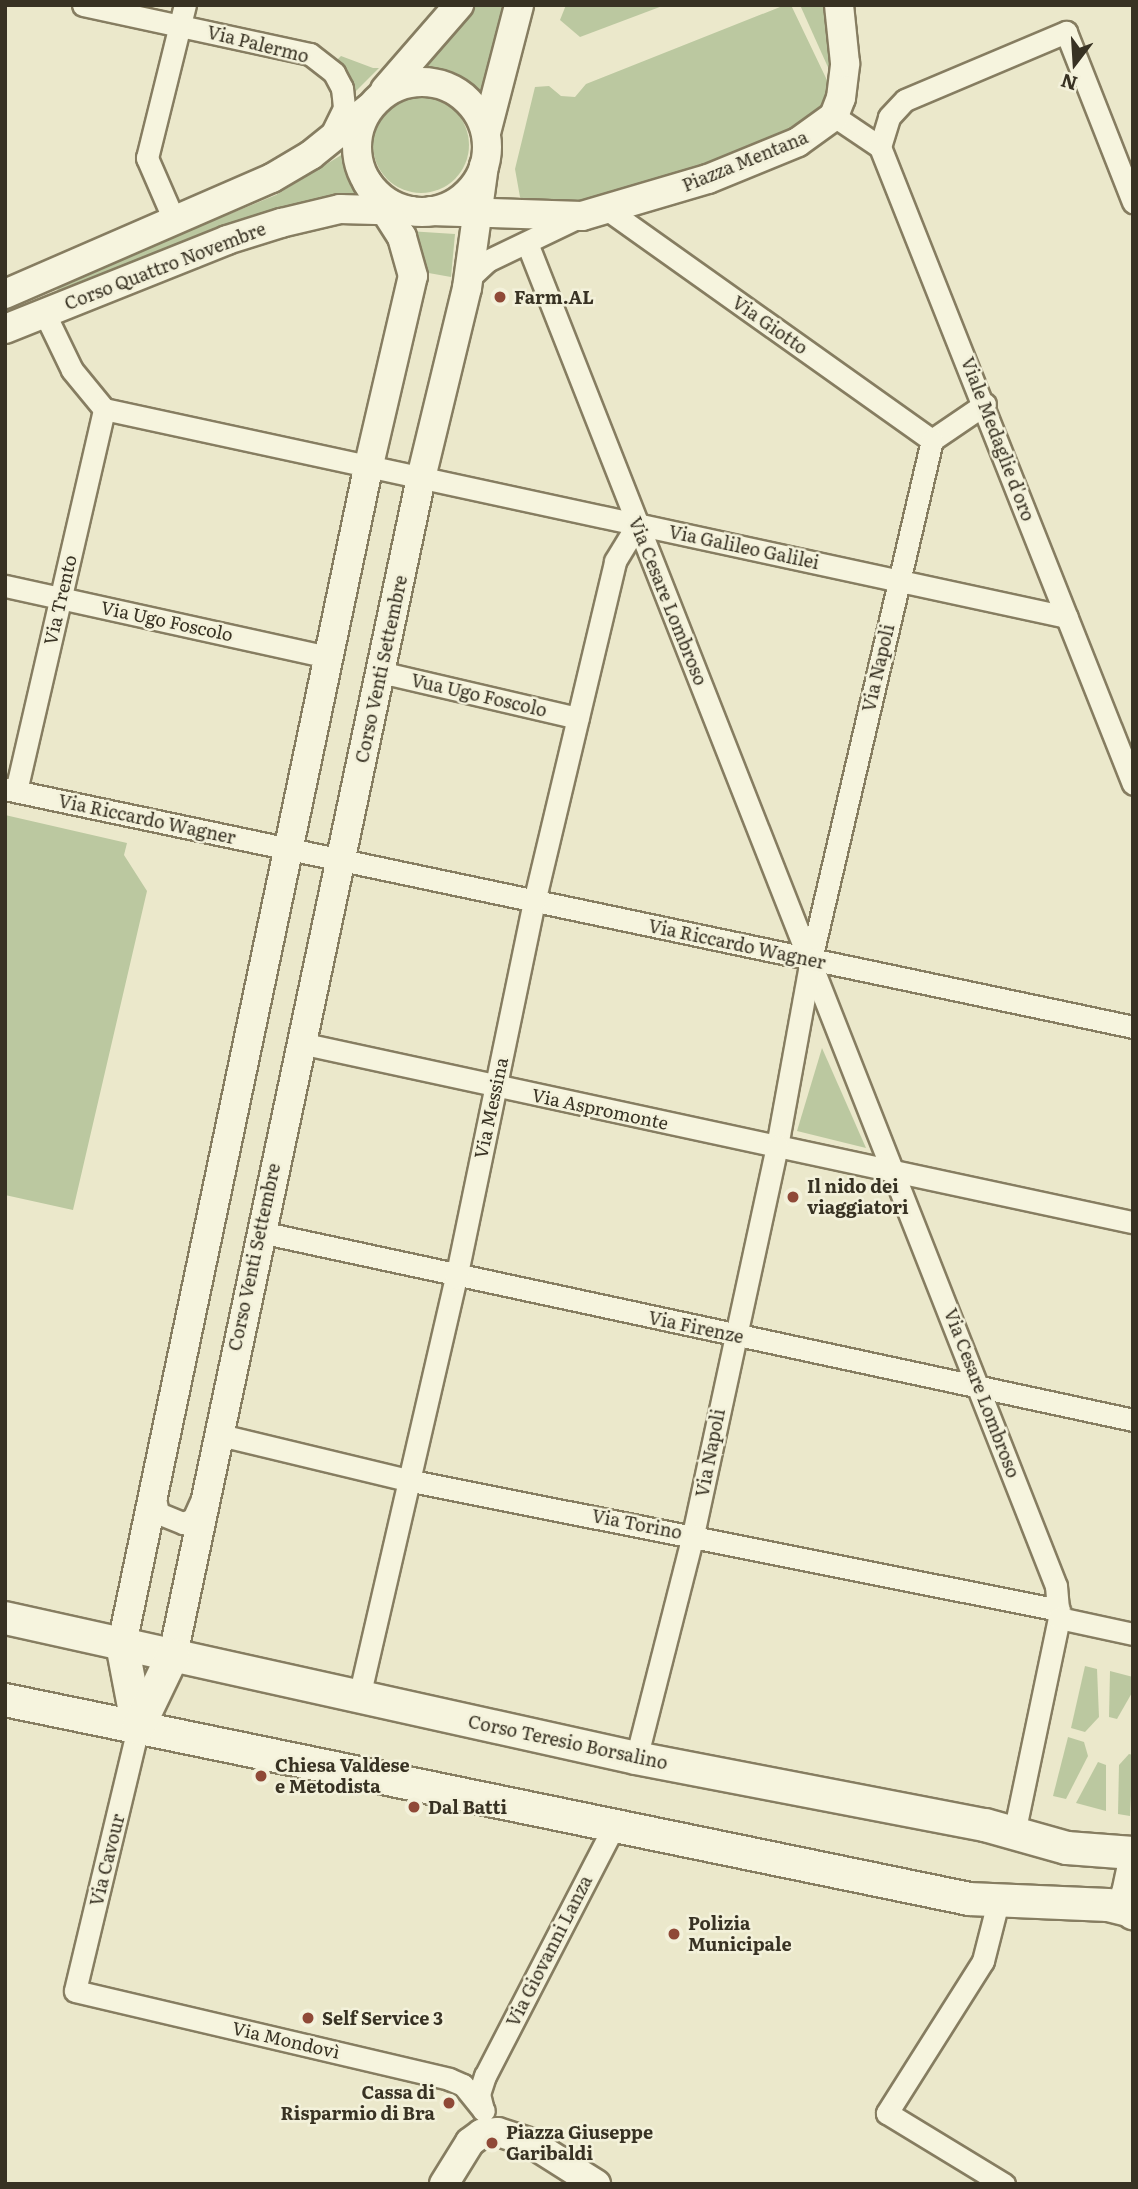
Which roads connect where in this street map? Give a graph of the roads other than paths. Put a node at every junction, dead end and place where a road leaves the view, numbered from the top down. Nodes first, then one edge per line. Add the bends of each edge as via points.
1 (83, 5) edge
2 (459, 5) edge
3 (519, 5) edge
4 (839, 5) edge
5 (183, 15) edge
6 (375, 102) junction
7 (834, 116) junction
8 (486, 134) junction
9 (880, 147) junction
10 (311, 155) junction
11 (484, 166) junction
12 (1133, 202) edge
13 (409, 211) junction
14 (478, 211) junction
15 (595, 213) junction
16 (174, 220) junction
17 (527, 243) junction
18 (469, 278) junction
19 (5, 294) edge
20 (44, 312) junction
21 (5, 329) edge
22 (985, 404) junction
23 (104, 409) junction
24 (932, 440) junction
25 (368, 470) junction
26 (421, 478) junction
27 (637, 524) junction
28 (898, 580) junction
29 (5, 586) edge
30 (61, 598) junction
31 (1067, 617) junction
32 (330, 657) junction
33 (380, 673) junction
34 (578, 718) junction
35 (1133, 784) edge
36 (11, 790) edge
37 (289, 849) junction
38 (342, 859) junction
39 (534, 902) junction
40 (811, 959) junction
41 (1133, 1027) edge
42 (300, 1043) junction
43 (495, 1087) junction
44 (778, 1146) junction
45 (895, 1172) junction
46 (1133, 1222) edge
47 (260, 1232) junction
48 (456, 1278) junction
49 (733, 1335) junction
50 (981, 1389) junction
51 (1133, 1420) edge
52 (216, 1434) junction
53 (407, 1480) junction
54 (203, 1497) junction
55 (155, 1498) junction
56 (694, 1535) junction
57 (1059, 1614) junction
58 (5, 1618) edge
59 (1133, 1634) edge
60 (122, 1644) junction
61 (173, 1655) junction
62 (359, 1697) junction
63 (5, 1700) edge
64 (138, 1728) junction
65 (636, 1758) junction
66 (614, 1826) junction
67 (1014, 1833) junction
68 (1133, 1853) edge
69 (1133, 1870) edge
70 (998, 1902) junction
71 (1132, 1912) edge
72 (75, 1991) joint
73 (484, 2111) junction
74 (539, 2148) junction
75 (444, 2184) edge
76 (596, 2184) edge
77 (1004, 2184) edge

1 - 5 street, Via Palermo
2 - 6 street
3 - 8 street
4 - 7 street via 845,63 843,92
5 - 10 street, Via Palermo via 310,54 334,73 342,88 344,108 333,133
5 - 16 street via 147,158
6 - 8 street via 414,82 444,85 467,99
6 - 10 street, Corso Quattro Novembre
6 - 13 street via 356,148 367,182
7 - 9 street
7 - 15 street, Piazza Mentana via 782,149
8 - 11 street
9 - 12 street via 888,117 905,100 1066,32
9 - 22 street, Viale Medaglie d'oro
10 - 16 street, Corso Quattro Novembre via 222,202
11 - 13 street via 467,194
11 - 14 street, Corso Venti Settembre
13 - 14 street, Piazza Mentana
13 - 20 street, Corso Quattro Novembre via 340,209 281,223
13 - 25 street via 406,247 413,276
14 - 15 street, Piazza Mentana
14 - 18 street, Corso Venti Settembre
15 - 17 street, Piazza Mentana
15 - 24 street, Via Giotto
16 - 19 street, Corso Quattro Novembre
17 - 18 street, Piazza Mentana via 484,263
17 - 27 street, Via Cesare Lombroso
18 - 26 street, Corso Venti Settembre
20 - 21 street, Corso Quattro Novembre
20 - 23 street via 72,370
22 - 24 street
22 - 31 street, Viale Medaglie d'oro
23 - 25 street
23 - 30 street, Via Trento
24 - 28 street, Via Napoli
25 - 26 street
25 - 32 street
26 - 27 street, Via Galileo Galilei
26 - 33 street, Corso Venti Settembre
27 - 28 street, Via Galileo Galilei
27 - 34 street, Via Messina via 615,561
27 - 40 street, Via Cesare Lombroso
28 - 31 street, Via Galileo Galilei
28 - 40 street, Via Napoli
29 - 30 street, Via Ugo Foscolo
30 - 32 street, Via Ugo Foscolo
30 - 36 street, Via Trento
31 - 35 street, Viale Medaglie d'oro
32 - 37 street
33 - 34 street, Vua Ugo Foscolo
33 - 38 street, Corso Venti Settembre
34 - 39 street, Via Messina
36 - 37 street, Via Riccardo Wagner
37 - 38 street
37 - 55 street
38 - 39 street, Via Riccardo Wagner
38 - 42 street, Corso Venti Settembre
39 - 40 street, Via Riccardo Wagner
39 - 43 street, Via Messina
40 - 41 street, Via Riccardo Wagner
40 - 44 street, Via Napoli
40 - 45 street, Via Cesare Lombroso
42 - 43 street, Via Aspromonte
42 - 47 street, Corso Venti Settembre
43 - 44 street, Via Aspromonte
43 - 48 street, Via Messina
44 - 45 street, Via Aspromonte
44 - 49 street, Via Napoli
45 - 46 street
45 - 50 street, Via Cesare Lombroso
47 - 48 street, Via Firenze
47 - 52 street, Corso Venti Settembre
48 - 49 street, Via Firenze
48 - 53 street, Via Messina
49 - 50 street, Via Firenze
49 - 56 street, Via Napoli
50 - 51 street, Via Firenze
50 - 57 street, Via Cesare Lombroso via 1056,1586
52 - 53 street, Via Torino
52 - 54 street, Corso Venti Settembre
53 - 56 street, Via Torino
53 - 62 street, Via Messina
54 - 55 street via 193,1519 183,1523 158,1513
54 - 61 street, Corso Venti Settembre
55 - 60 street
56 - 57 street, Via Torino
56 - 65 street, Via Napoli
57 - 59 street, Via Torino
57 - 67 street
58 - 60 main road, Corso Teresio Borsalino
60 - 61 main road, Corso Teresio Borsalino
60 - 64 main road
61 - 62 main road, Corso Teresio Borsalino
61 - 64 main road
62 - 65 main road, Corso Teresio Borsalino
63 - 64 main road
64 - 66 main road
64 - 72 street, Via Cavour
65 - 67 main road, Corso Teresio Borsalino
66 - 70 main road
66 - 73 street, Via Giovanni Lanza via 485,2076 479,2094
67 - 68 main road, Corso Teresio Borsalino via 1082,1850
69 - 71 main road via 1128,1885
70 - 71 main road via 1108,1905
70 - 77 street via 983,1961 887,2113
72 - 73 street, Via Mondovì via 449,2079 463,2085
73 - 74 street
74 - 75 street via 510,2134 481,2134 465,2148
74 - 76 street

